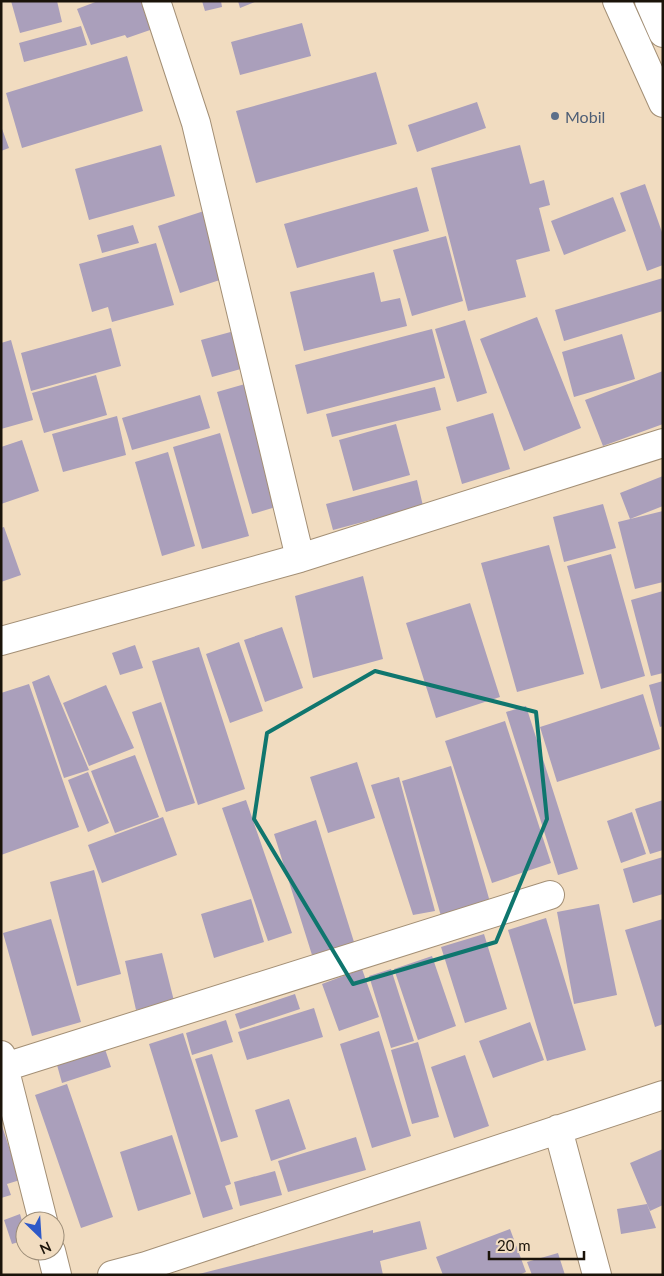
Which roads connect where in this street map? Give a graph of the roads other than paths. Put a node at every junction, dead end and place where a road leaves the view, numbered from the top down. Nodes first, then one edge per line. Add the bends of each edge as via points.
1 (156, 1) edge
2 (617, 1) edge
3 (649, 1) edge
4 (663, 33) edge
5 (663, 103) edge
6 (663, 443) edge
7 (300, 558) junction
8 (1, 641) edge
9 (550, 895) dead end
10 (3, 1061) edge
11 (663, 1095) edge
12 (558, 1129) junction
13 (40, 1211) edge
14 (53, 1261) edge
15 (147, 1270) edge
16 (56, 1275) edge
17 (112, 1275) edge
18 (597, 1275) edge

1 - 7 street via 196,123
2 - 5 street
3 - 4 street
6 - 7 street
7 - 8 street
9 - 10 street
10 - 13 street
11 - 12 street
12 - 15 street
12 - 18 street
14 - 16 street
15 - 17 street

